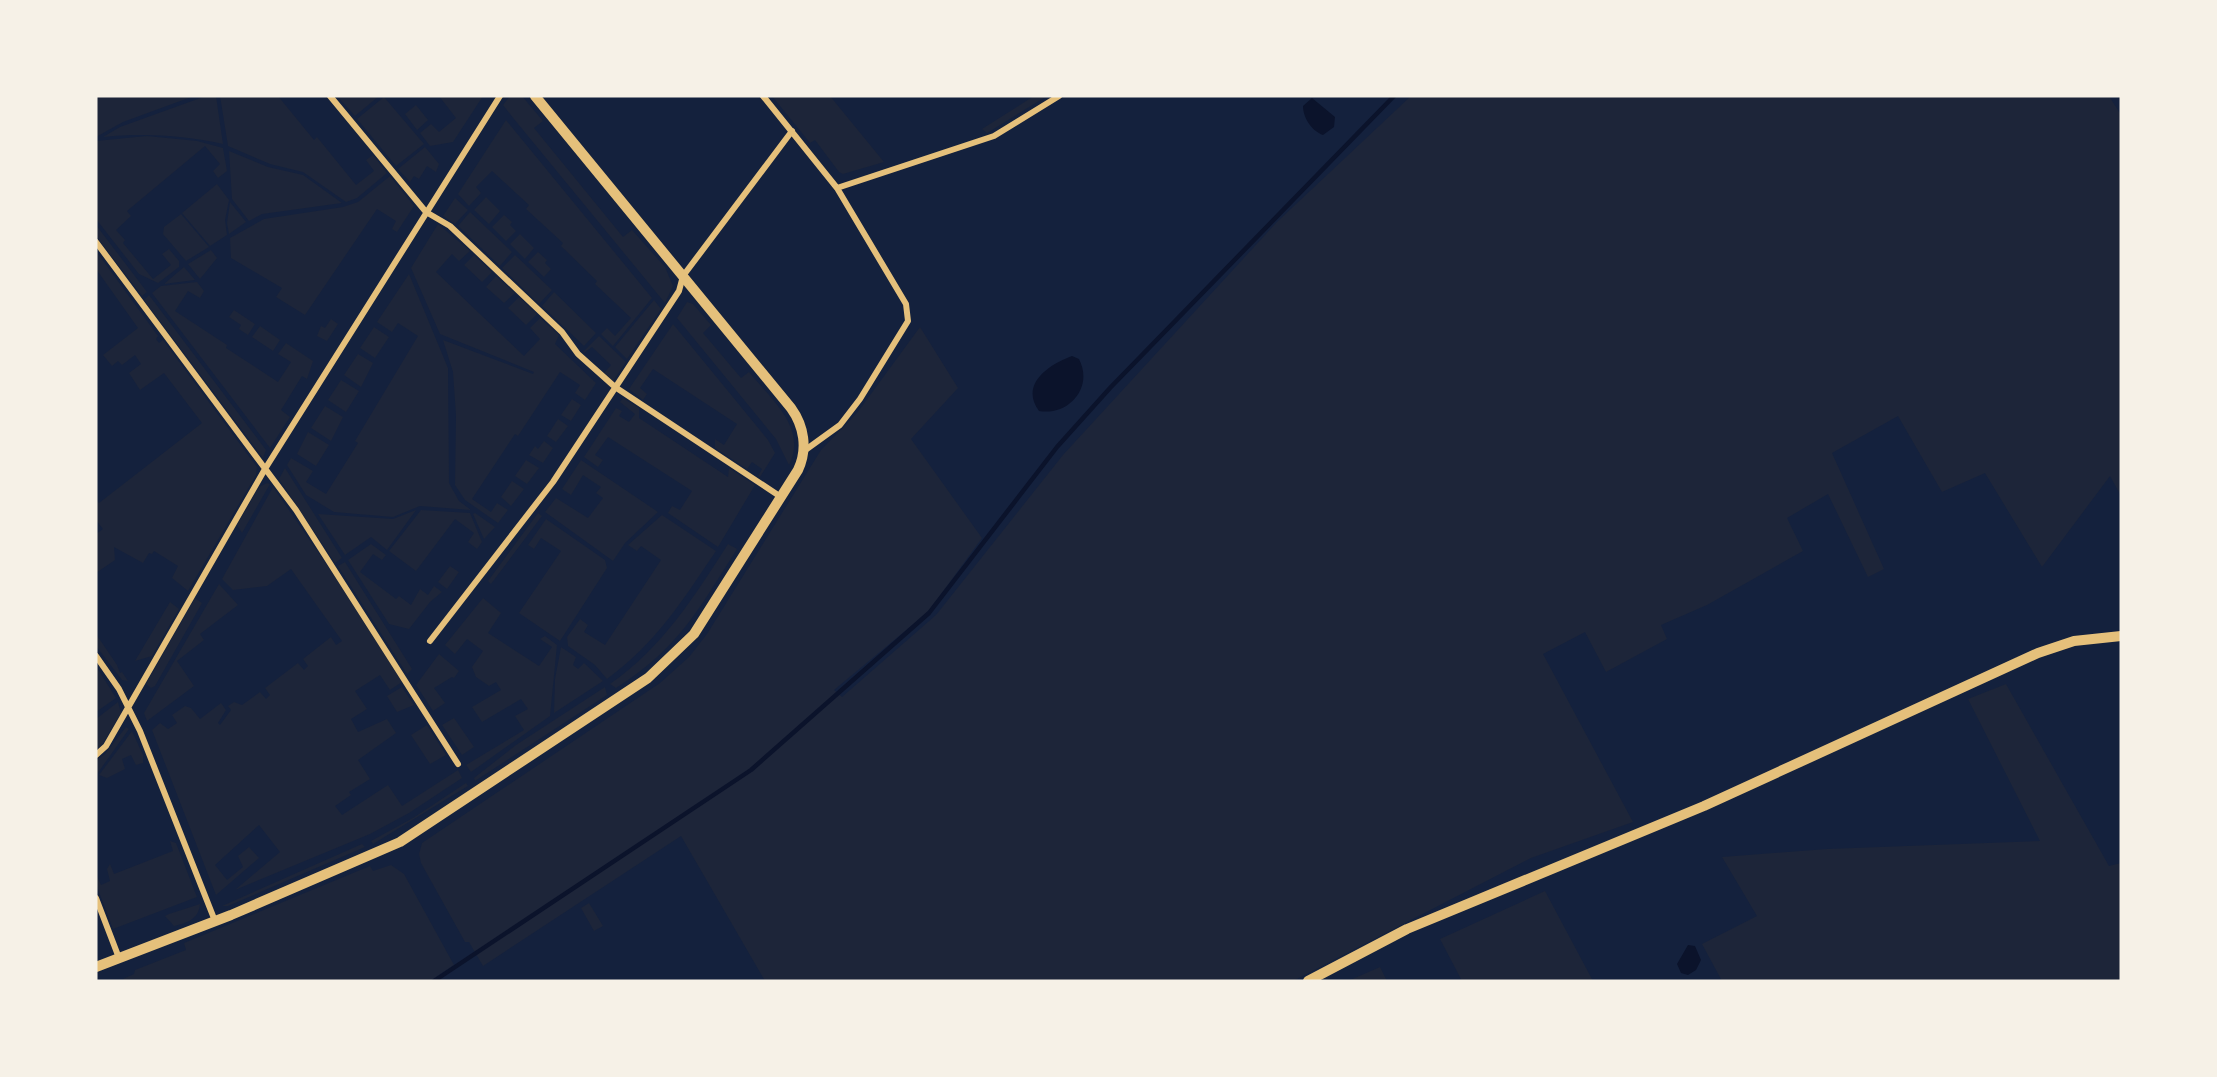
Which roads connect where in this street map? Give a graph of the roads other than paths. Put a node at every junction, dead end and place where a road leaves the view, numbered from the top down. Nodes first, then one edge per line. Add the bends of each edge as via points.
1 (330, 96) edge
2 (500, 96) edge
3 (535, 96) edge
4 (763, 96) edge
5 (1059, 96) edge
6 (792, 131) junction
7 (837, 188) junction
8 (426, 213) junction
9 (96, 242) edge
10 (683, 276) junction
11 (615, 387) junction
12 (804, 451) junction
13 (265, 469) junction
14 (781, 497) junction
15 (2121, 636) edge
16 (429, 641) dead end
17 (96, 656) edge
18 (128, 706) junction
19 (96, 755) edge
20 (458, 764) dead end
21 (96, 898) edge
22 (214, 921) junction
23 (119, 958) junction
24 (96, 967) edge
25 (1308, 981) edge

1 - 8 street
2 - 8 street
3 - 10 street
4 - 6 street
5 - 7 street via 994,136
6 - 7 street
6 - 10 street
7 - 12 street via 906,304 908,321 840,425
8 - 11 street via 450,226
8 - 13 street
9 - 13 street
10 - 11 street via 679,291
10 - 12 street via 791,408 801,428
11 - 14 street
11 - 16 street via 553,482
12 - 14 street via 798,470
13 - 18 street
13 - 20 street via 298,513
14 - 22 street via 694,634 648,678 400,842
15 - 25 street via 2085,639 2038,652 1704,806 1407,929
17 - 18 street
18 - 19 street via 106,746
18 - 22 street
21 - 23 street
22 - 23 street
23 - 24 street

